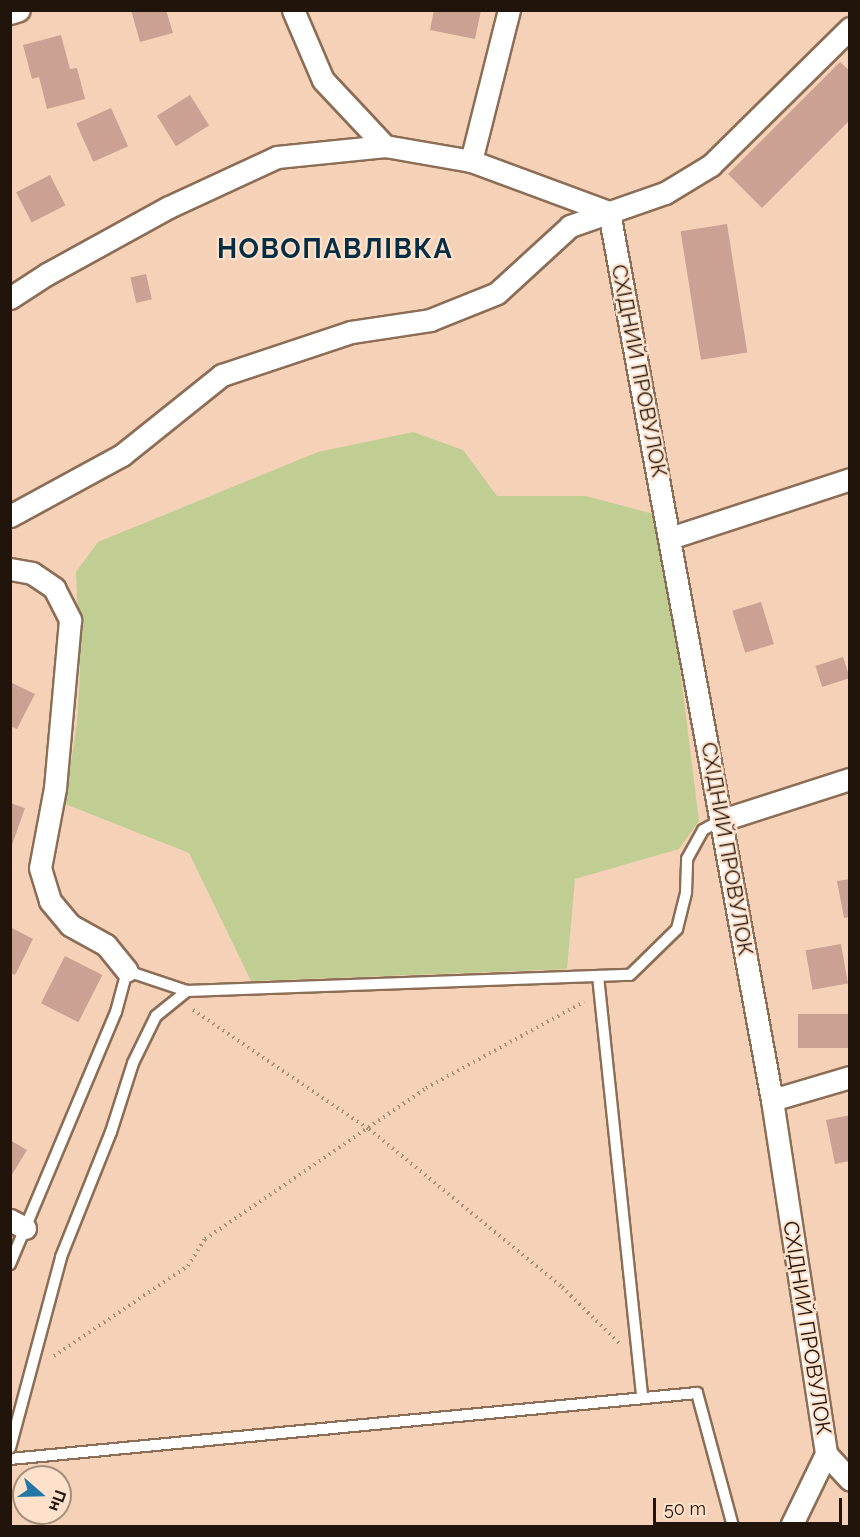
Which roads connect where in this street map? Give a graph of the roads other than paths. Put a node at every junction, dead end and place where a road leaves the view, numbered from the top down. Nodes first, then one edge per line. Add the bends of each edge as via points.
1 (19, 10) edge
2 (293, 10) edge
3 (509, 10) edge
4 (10, 13) edge
5 (849, 28) edge
6 (385, 146) junction
7 (471, 161) junction
8 (609, 212) junction
9 (10, 298) edge
10 (849, 479) edge
11 (10, 516) edge
12 (670, 538) junction
13 (10, 569) edge
14 (849, 779) edge
15 (722, 820) junction
16 (127, 970) junction
17 (598, 976) junction
18 (187, 991) junction
19 (849, 1077) edge
20 (772, 1100) junction
21 (18, 1224) edge
22 (10, 1264) edge
23 (642, 1398) junction
24 (10, 1448) edge
25 (826, 1454) junction
26 (10, 1459) edge
27 (849, 1480) edge
28 (733, 1527) edge
29 (791, 1527) edge

1 - 4 street
2 - 6 street via 323,80
3 - 7 street
5 - 8 street via 711,165 665,193
6 - 7 street
6 - 9 street via 277,157 169,207
7 - 8 street
8 - 11 street via 570,226 497,293 430,320 351,332 222,375 123,455
8 - 12 street, СХІДНИЙ ПРОВУЛОК
10 - 12 street
12 - 15 street, СХІДНИЙ ПРОВУЛОК
13 - 16 street via 32,573 54,588 70,620 55,788 40,868 50,901 70,925 106,945
14 - 15 street
15 - 17 lane via 703,830 687,859 686,892 677,929 630,975
15 - 20 street, СХІДНИЙ ПРОВУЛОК
16 - 18 lane
16 - 21 lane via 116,1012
17 - 18 lane
17 - 23 lane
18 - 24 lane via 156,1016 133,1063 111,1132 61,1257
19 - 20 street
20 - 25 street, СХІДНИЙ ПРОВУЛОК
21 - 22 lane
23 - 26 lane
23 - 28 lane via 697,1393
25 - 27 street, СХІДНИЙ ПРОВУЛОК
25 - 29 street

